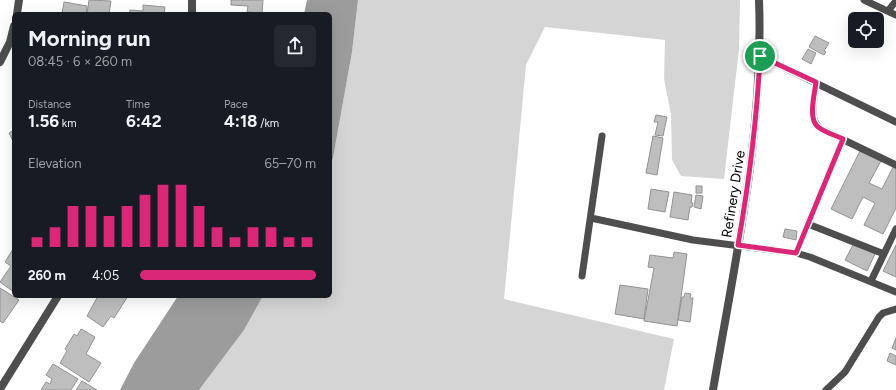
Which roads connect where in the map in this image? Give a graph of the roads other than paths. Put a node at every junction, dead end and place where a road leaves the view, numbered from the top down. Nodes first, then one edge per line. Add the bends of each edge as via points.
1 (19, 0) edge
2 (192, 0) edge
3 (759, 0) edge
4 (864, 0) edge
5 (896, 0) edge
6 (888, 11) junction
7 (17, 12) edge
8 (192, 12) edge
9 (896, 15) edge
10 (12, 34) edge
11 (760, 56) junction
12 (0, 62) edge
13 (816, 82) junction
14 (896, 122) edge
15 (602, 136) dead end
16 (843, 139) junction
17 (896, 165) edge
18 (591, 218) junction
19 (808, 224) junction
20 (896, 229) edge
21 (738, 245) junction
22 (796, 253) junction
23 (884, 254) junction
24 (582, 276) dead end
25 (871, 282) junction
26 (896, 292) edge
27 (57, 298) edge
28 (896, 309) edge
29 (0, 389) edge
30 (712, 390) edge
31 (826, 390) edge

1 - 7 street
2 - 8 street
3 - 11 street, Refinery Drive
4 - 6 lane
5 - 6 lane
6 - 9 lane
10 - 12 street
11 - 13 lane
11 - 21 street, Refinery Drive via 757,114
13 - 14 lane
13 - 16 lane via 813,114 815,125
15 - 18 lane
16 - 17 lane
16 - 19 lane
18 - 21 lane via 693,240
18 - 24 lane
19 - 22 lane
19 - 23 lane
20 - 23 lane
21 - 22 lane
21 - 30 street, Refinery Drive
22 - 25 lane
23 - 25 lane
25 - 26 lane
27 - 29 street
28 - 31 lane via 879,317 846,372

